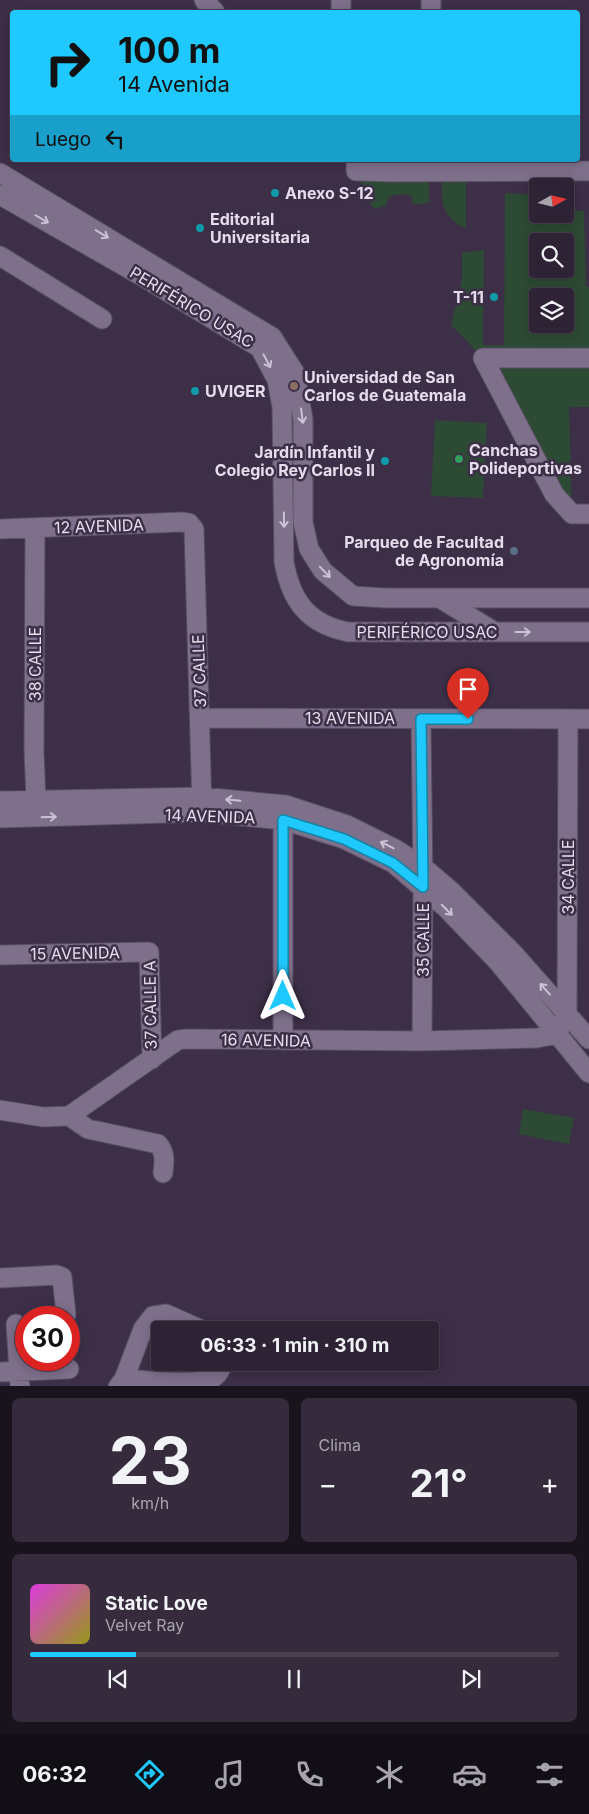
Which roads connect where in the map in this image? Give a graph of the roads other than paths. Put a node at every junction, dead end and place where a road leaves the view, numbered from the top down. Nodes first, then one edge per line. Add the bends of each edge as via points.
1 (204, 0) edge
2 (213, 10) edge
3 (356, 162) edge
4 (393, 166) edge
5 (429, 166) edge
6 (480, 166) edge
7 (542, 166) edge
8 (589, 171) edge
9 (0, 172) edge
10 (562, 178) edge
11 (567, 178) edge
12 (0, 195) edge
13 (0, 256) edge
14 (102, 319) dead end
15 (589, 358) edge
16 (589, 514) edge
17 (35, 528) junction
18 (0, 529) edge
19 (194, 529) joint
20 (440, 598) junction
21 (589, 598) edge
22 (495, 632) junction
23 (589, 632) edge
24 (200, 718) junction
25 (421, 719) junction
26 (568, 719) junction
27 (589, 719) edge
28 (36, 800) junction
29 (0, 801) edge
30 (202, 805) junction
31 (0, 818) edge
32 (283, 820) junction
33 (423, 867) junction
34 (423, 887) junction
35 (149, 952) joint
36 (0, 955) edge
37 (567, 1012) junction
38 (557, 1034) junction
39 (589, 1039) edge
40 (283, 1040) junction
41 (422, 1041) junction
42 (152, 1059) junction
43 (589, 1073) edge
44 (0, 1110) edge
45 (69, 1116) junction
46 (164, 1173) dead end
47 (0, 1278) edge
48 (65, 1306) edge
49 (182, 1321) edge
50 (14, 1324) edge
51 (59, 1371) edge
52 (220, 1371) edge
53 (0, 1372) edge
54 (20, 1379) edge
55 (121, 1383) edge

1 - 2 street
3 - 4 street via 356,171
4 - 5 street
5 - 6 street
6 - 7 street
7 - 10 street
8 - 11 street
9 -> 20 street, PERIFÉRICO USAC via 272,337 295,374 303,419 303,522 309,548 323,572 353,596
12 -> 22 street, PERIFÉRICO USAC via 260,348 276,380 282,407 284,562 287,578 300,605 309,615 335,630 348,632
13 - 14 street
15 - 16 street via 483,358 554,494 572,514
17 - 18 street, 12 AVENIDA
17 - 19 street, 12 AVENIDA via 183,522
17 - 28 street, 38 CALLE
19 - 24 street, 37 CALLE
20 - 21 street, PERIFÉRICO USAC
20 - 22 street
22 -> 23 street, PERIFÉRICO USAC
24 - 25 street, 13 AVENIDA
24 - 30 street, 37 CALLE
25 - 26 street, 13 AVENIDA
25 - 33 street, 35 CALLE
26 - 27 street, 13 AVENIDA
26 - 37 street, 34 CALLE
28 - 29 street, 14 AVENIDA
28 - 30 street, 14 AVENIDA
31 -> 30 street, 14 AVENIDA
30 - 32 street, 14 AVENIDA
33 -> 30 street, 14 AVENIDA via 347,825 286,805
32 - 34 street, 14 AVENIDA via 344,839 393,863
32 - 40 street
33 - 34 street, 35 CALLE
37 -> 33 street, 14 AVENIDA via 514,954
34 -> 38 street, 14 AVENIDA via 499,963
34 - 41 street, 35 CALLE
35 - 36 street, 15 AVENIDA
35 - 42 street, 37 CALLE A
37 - 38 street, 34 CALLE
37 - 39 street, 14 AVENIDA
38 - 41 street, 16 AVENIDA via 537,1038
38 - 43 street, 14 AVENIDA
40 - 41 street, 16 AVENIDA
40 - 42 street, 16 AVENIDA via 184,1038
42 - 45 street, 16 AVENIDA
44 - 45 street via 43,1117
45 - 46 street via 88,1129 158,1144 164,1156
47 - 48 street via 62,1277
49 - 55 street via 166,1314 153,1316 143,1329
50 - 54 street
51 - 54 street
52 - 55 street via 212,1379 200,1383
53 - 54 street

